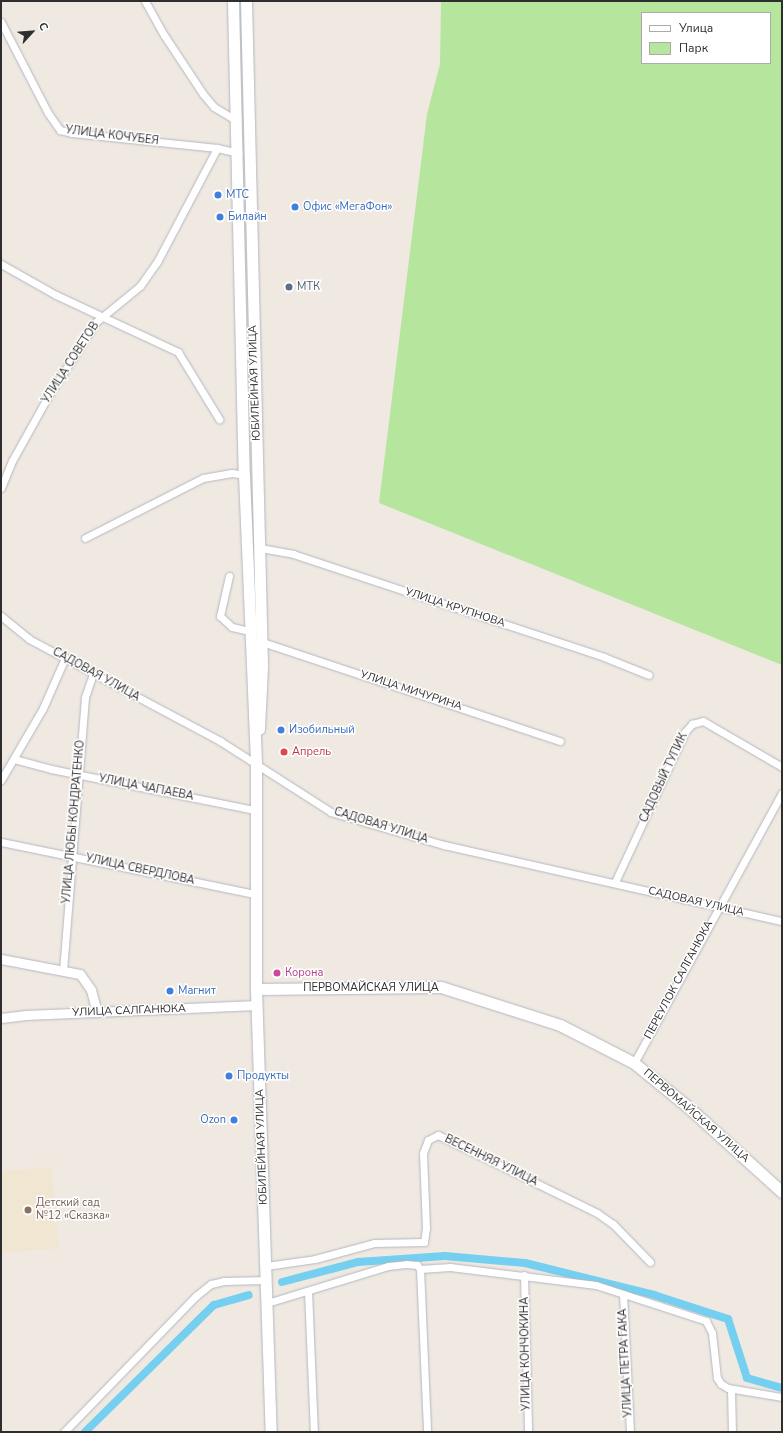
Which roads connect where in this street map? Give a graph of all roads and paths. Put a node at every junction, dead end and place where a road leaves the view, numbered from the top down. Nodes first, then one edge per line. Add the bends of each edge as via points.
1 (145, 1) edge
2 (233, 1) edge
3 (246, 1) edge
4 (1, 22) edge
5 (236, 120) junction
6 (217, 148) junction
7 (244, 153) junction
8 (1, 264) edge
9 (103, 316) junction
10 (242, 372) junction
11 (254, 372) junction
12 (219, 418) dead end
13 (244, 475) junction
14 (1, 488) edge
15 (85, 538) dead end
16 (260, 548) junction
17 (229, 576) dead end
18 (1, 616) edge
19 (249, 631) junction
20 (262, 642) junction
21 (65, 658) junction
22 (93, 674) junction
23 (649, 675) dead end
24 (560, 741) dead end
25 (14, 759) junction
26 (256, 765) junction
27 (782, 767) edge
28 (78, 774) junction
29 (1, 780) edge
30 (782, 793) edge
31 (255, 810) junction
32 (1, 842) edge
33 (72, 856) junction
34 (615, 882) junction
35 (255, 894) junction
36 (718, 908) junction
37 (782, 921) edge
38 (1, 959) edge
39 (62, 971) junction
40 (256, 989) junction
41 (257, 1005) junction
42 (96, 1012) junction
43 (1, 1018) edge
44 (634, 1063) junction
45 (782, 1192) edge
46 (650, 1262) dead end
47 (266, 1266) junction
48 (420, 1269) junction
49 (524, 1275) junction
50 (266, 1280) junction
51 (308, 1291) junction
52 (623, 1294) junction
53 (267, 1303) junction
54 (731, 1389) junction
55 (782, 1397) edge
56 (64, 1432) edge
57 (272, 1432) edge
58 (314, 1432) edge
59 (427, 1432) edge
60 (528, 1432) edge
61 (630, 1432) edge
62 (732, 1432) edge

1 - 5 street via 203,94 214,107
2 - 5 main road, ЮБИЛЕЙНАЯ УЛИЦА
3 - 7 main road, ЮБИЛЕЙНАЯ УЛИЦА
4 - 6 street, УЛИЦА КОЧУБЕЯ via 48,113 60,130
5 - 7 main road, ЮБИЛЕЙНАЯ УЛИЦА
6 - 7 street, УЛИЦА КОЧУБЕЯ
6 - 9 street, УЛИЦА СОВЕТОВ via 157,262 140,286
7 - 10 main road, ЮБИЛЕЙНАЯ УЛИЦА
7 - 11 main road, ЮБИЛЕЙНАЯ УЛИЦА
8 - 9 street
9 - 12 street via 178,352
9 - 14 street, УЛИЦА СОВЕТОВ via 47,398 12,461
10 - 11 street
10 - 13 main road, ЮБИЛЕЙНАЯ УЛИЦА
11 - 16 main road, ЮБИЛЕЙНАЯ УЛИЦА
13 - 15 street via 232,473 203,478
13 - 19 main road, ЮБИЛЕЙНАЯ УЛИЦА
16 - 20 main road, ЮБИЛЕЙНАЯ УЛИЦА
16 - 23 street, УЛИЦА КРУПНОВА via 293,554 604,657
17 - 19 street via 220,616 232,627
18 - 21 street, САДОВАЯ УЛИЦА via 29,638
19 - 26 main road, ЮБИЛЕЙНАЯ УЛИЦА
20 - 24 street, УЛИЦА МИЧУРИНА
20 - 26 main road, ЮБИЛЕЙНАЯ УЛИЦА
21 - 22 street, САДОВАЯ УЛИЦА
21 - 25 street via 43,708
22 - 26 street, САДОВАЯ УЛИЦА via 220,741
22 - 28 street, УЛИЦА ЛЮБЫ КОНДРАТЕНКО via 85,697
25 - 28 street, УЛИЦА ЧАПАЕВА
25 - 29 street
26 - 31 main road, ЮБИЛЕЙНАЯ УЛИЦА
26 - 34 street, САДОВАЯ УЛИЦА via 331,812 353,820 444,845
27 - 34 street, САДОВЫЙ ТУПИК via 703,721 692,724 685,732
28 - 31 street, УЛИЦА ЧАПАЕВА
28 - 33 street, УЛИЦА ЛЮБЫ КОНДРАТЕНКО
30 - 36 street, ПЕРЕУЛОК САЛГАНЮКА
31 - 35 main road, ЮБИЛЕЙНАЯ УЛИЦА
32 - 33 street, УЛИЦА СВЕРДЛОВА
33 - 35 street, УЛИЦА СВЕРДЛОВА
33 - 39 street, УЛИЦА ЛЮБЫ КОНДРАТЕНКО
34 - 36 street, САДОВАЯ УЛИЦА
35 - 40 main road, ЮБИЛЕЙНАЯ УЛИЦА
36 - 37 street, САДОВАЯ УЛИЦА
36 - 44 street, ПЕРЕУЛОК САЛГАНЮКА
38 - 39 street
39 - 42 street via 80,974 86,981
40 - 41 main road, ЮБИЛЕЙНАЯ УЛИЦА
40 - 44 main road, ПЕРВОМАЙСКАЯ УЛИЦА via 441,987 560,1024
41 - 42 street, УЛИЦА САЛГАНЮКА
41 - 47 main road, ЮБИЛЕЙНАЯ УЛИЦА
42 - 43 street, УЛИЦА САЛГАНЮКА
44 - 45 main road, ПЕРВОМАЙСКАЯ УЛИЦА via 687,1106
46 - 47 street, ВЕСЕННЯЯ УЛИЦА via 613,1224 597,1213 438,1135 428,1140 423,1153 426,1228 424,1242 374,1243 315,1259
47 - 50 main road, ЮБИЛЕЙНАЯ УЛИЦА
48 - 49 street via 450,1267
48 - 51 street via 416,1265 406,1264 388,1266
48 - 59 street
49 - 52 street via 596,1285
49 - 60 street, УЛИЦА КОНЧОКИНА
50 - 53 main road, ЮБИЛЕЙНАЯ УЛИЦА
50 - 56 street via 224,1281 211,1284 196,1296
51 - 53 street
51 - 58 street
52 - 54 street via 706,1321 712,1333 717,1378
52 - 61 street, УЛИЦА ПЕТРА ГАКА
53 - 57 main road, ЮБИЛЕЙНАЯ УЛИЦА
54 - 55 street
54 - 62 street

